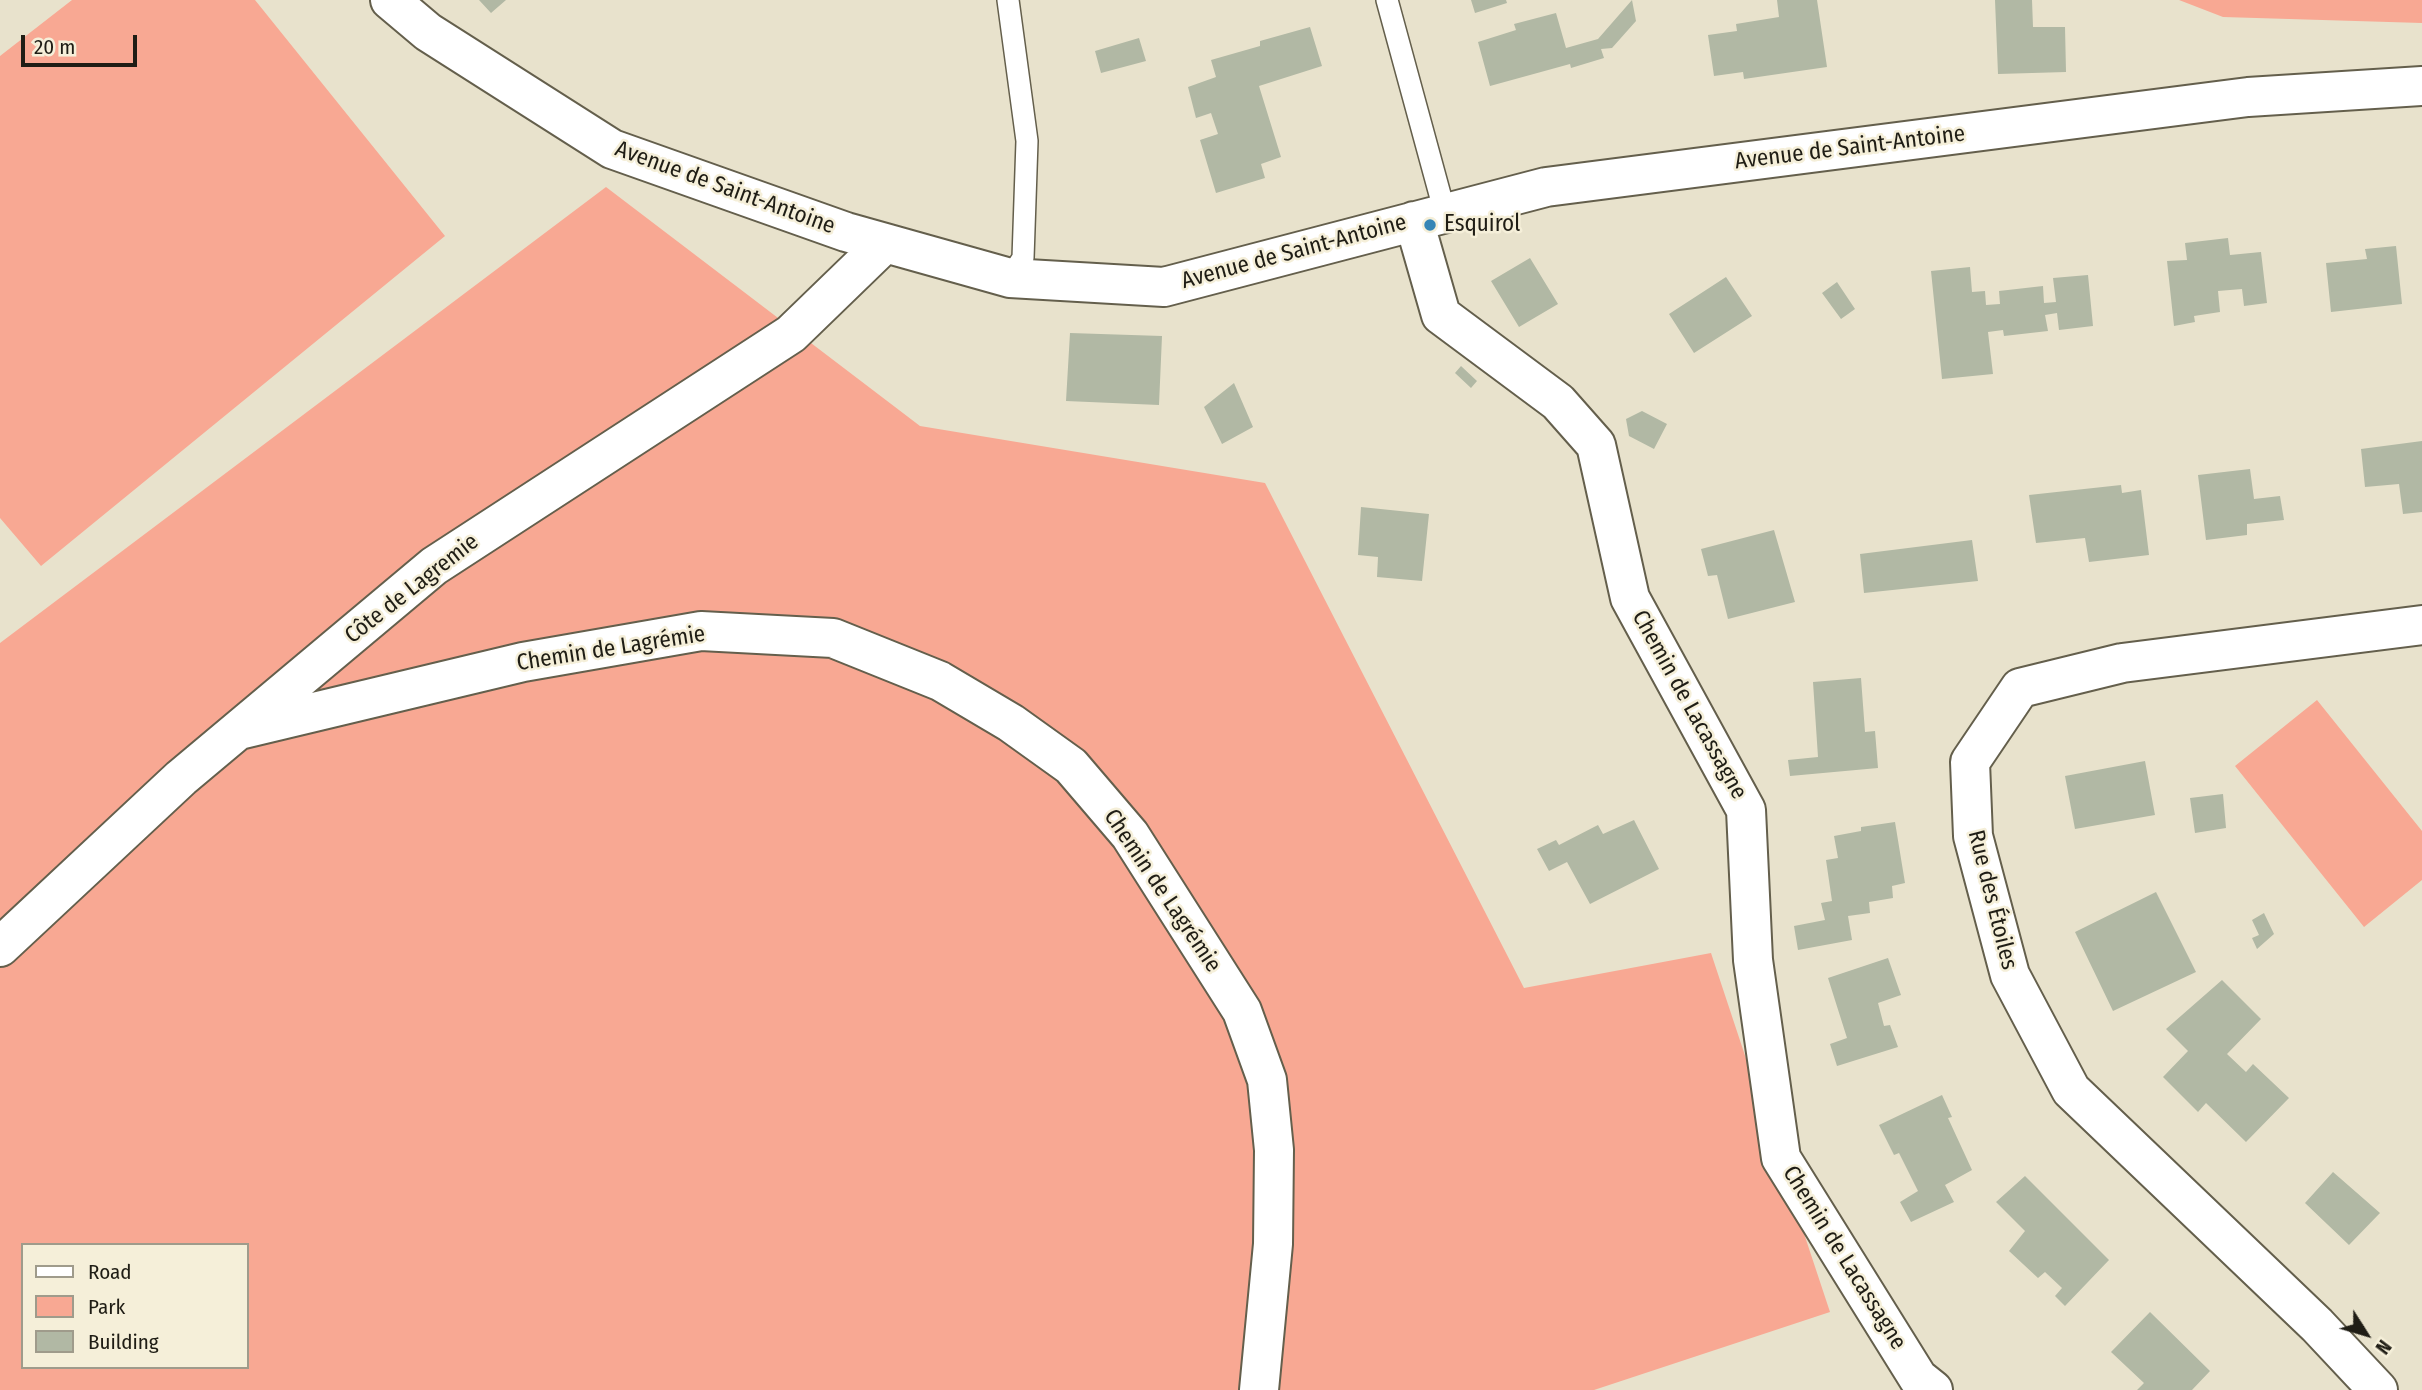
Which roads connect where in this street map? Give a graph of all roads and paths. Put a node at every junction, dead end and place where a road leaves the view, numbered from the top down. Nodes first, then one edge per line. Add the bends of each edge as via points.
1 (390, 0) edge
2 (1008, 0) edge
3 (1387, 0) edge
4 (2422, 86) edge
5 (1430, 217) junction
6 (885, 243) junction
7 (1010, 278) junction
8 (2422, 625) edge
9 (239, 730) junction
10 (0, 947) edge
11 (1259, 1390) edge
12 (1933, 1390) edge
13 (2378, 1390) edge

1 - 6 street, Avenue de Saint-Antoine via 428,32 612,149
2 - 7 lane via 1027,141 1023,258
3 - 5 lane
4 - 5 street, Avenue de Saint-Antoine via 2248,97 1546,187
5 - 7 street, Avenue de Saint-Antoine via 1164,287
5 - 12 street, Chemin de Lacassagne via 1441,315 1558,402 1596,445 1630,598 1746,810 1753,960 1781,1158 1918,1378
6 - 7 street, Avenue de Saint-Antoine
6 - 9 street, Côte de Lagremie via 791,334 434,566
8 - 13 street, Rue des Étoiles via 2122,663 2020,688 1970,762 1973,836 2010,975 2071,1090 2317,1325
9 - 10 street, Côte de Lagremie
9 - 11 street, Chemin de Lagrémie via 523,662 701,631 833,638 940,681 1011,723 1072,766 1130,835 1242,1011 1267,1080 1273,1150 1273,1244

